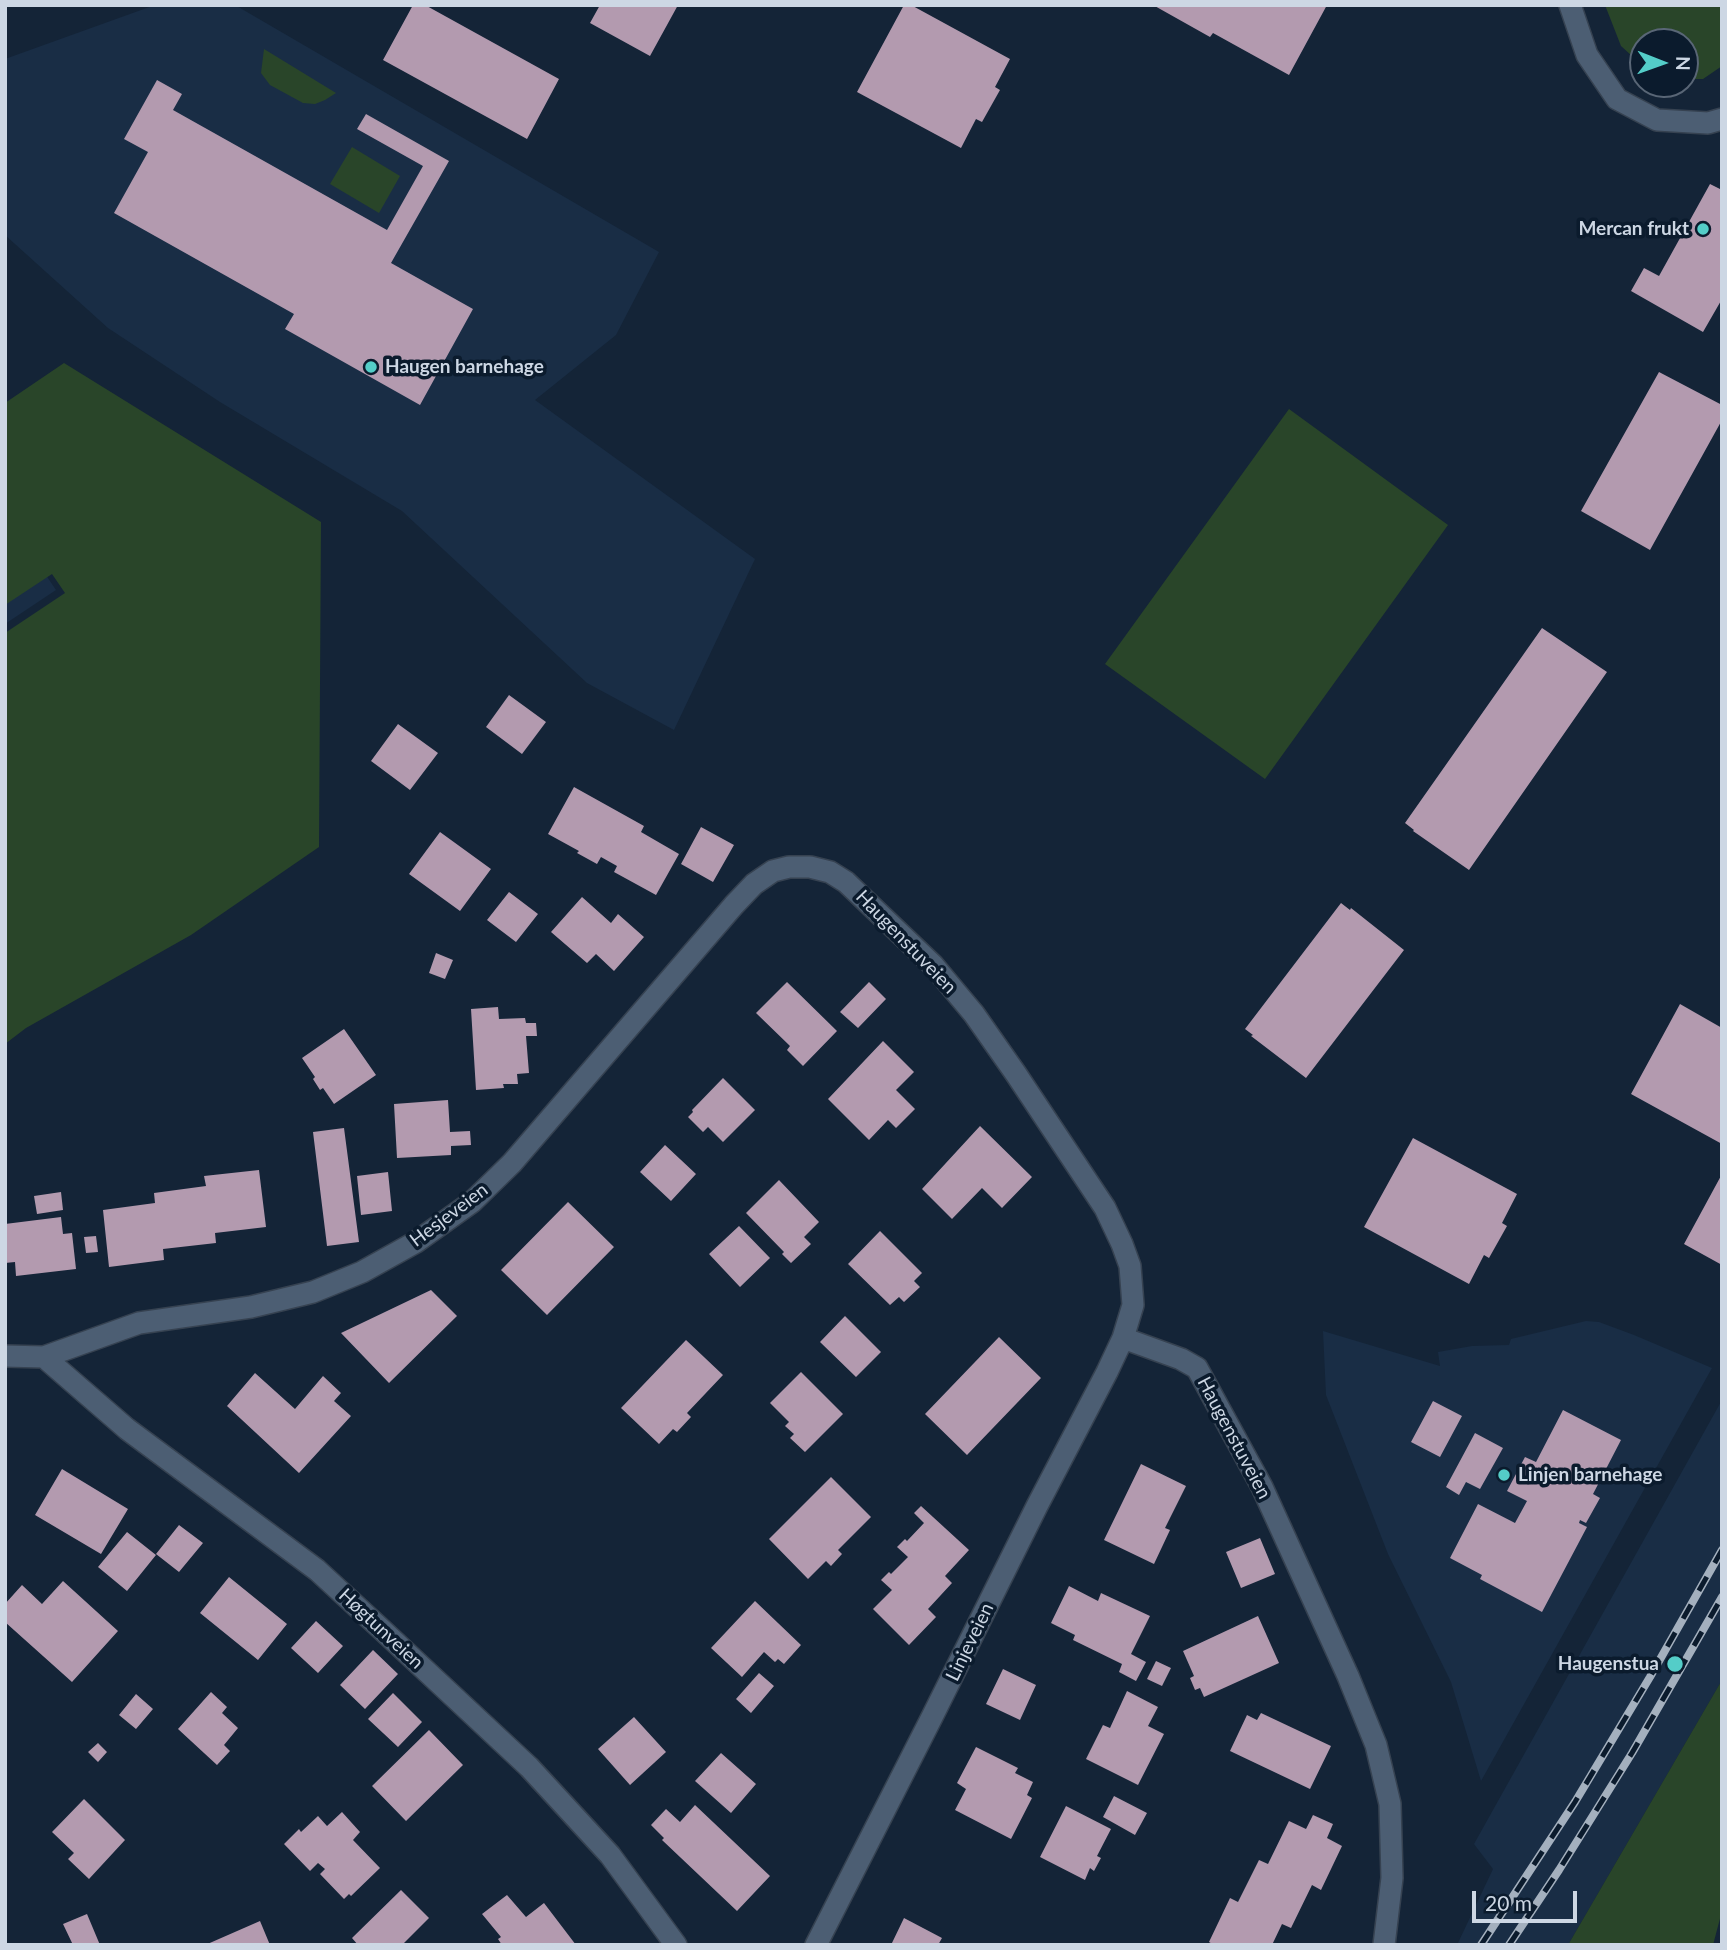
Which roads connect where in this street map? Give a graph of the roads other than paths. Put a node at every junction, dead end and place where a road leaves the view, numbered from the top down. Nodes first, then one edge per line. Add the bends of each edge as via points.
1 (1570, 5) edge
2 (1722, 119) edge
3 (773, 871) joint
4 (1123, 1338) junction
5 (5, 1356) edge
6 (44, 1357) junction
7 (676, 1945) edge
8 (816, 1945) edge
9 (1384, 1945) edge

1 - 2 street via 1587,55 1617,99 1657,120 1709,123
3 - 4 street, Haugenstuveien via 810,867 846,882 933,965 974,1014 1105,1208 1122,1244 1130,1266 1133,1305
3 - 6 street, Hesjeveien via 734,905 512,1163 472,1202 416,1242 313,1292 251,1307 139,1323
4 - 8 street, Linjeveien
4 - 9 street, Haugenstuveien via 1196,1368 1262,1487 1348,1676 1376,1745 1390,1804 1392,1878
5 - 6 street, Hesjeveien
6 - 7 street, Høgtunveien via 127,1429 317,1570 459,1701 529,1767 610,1855

